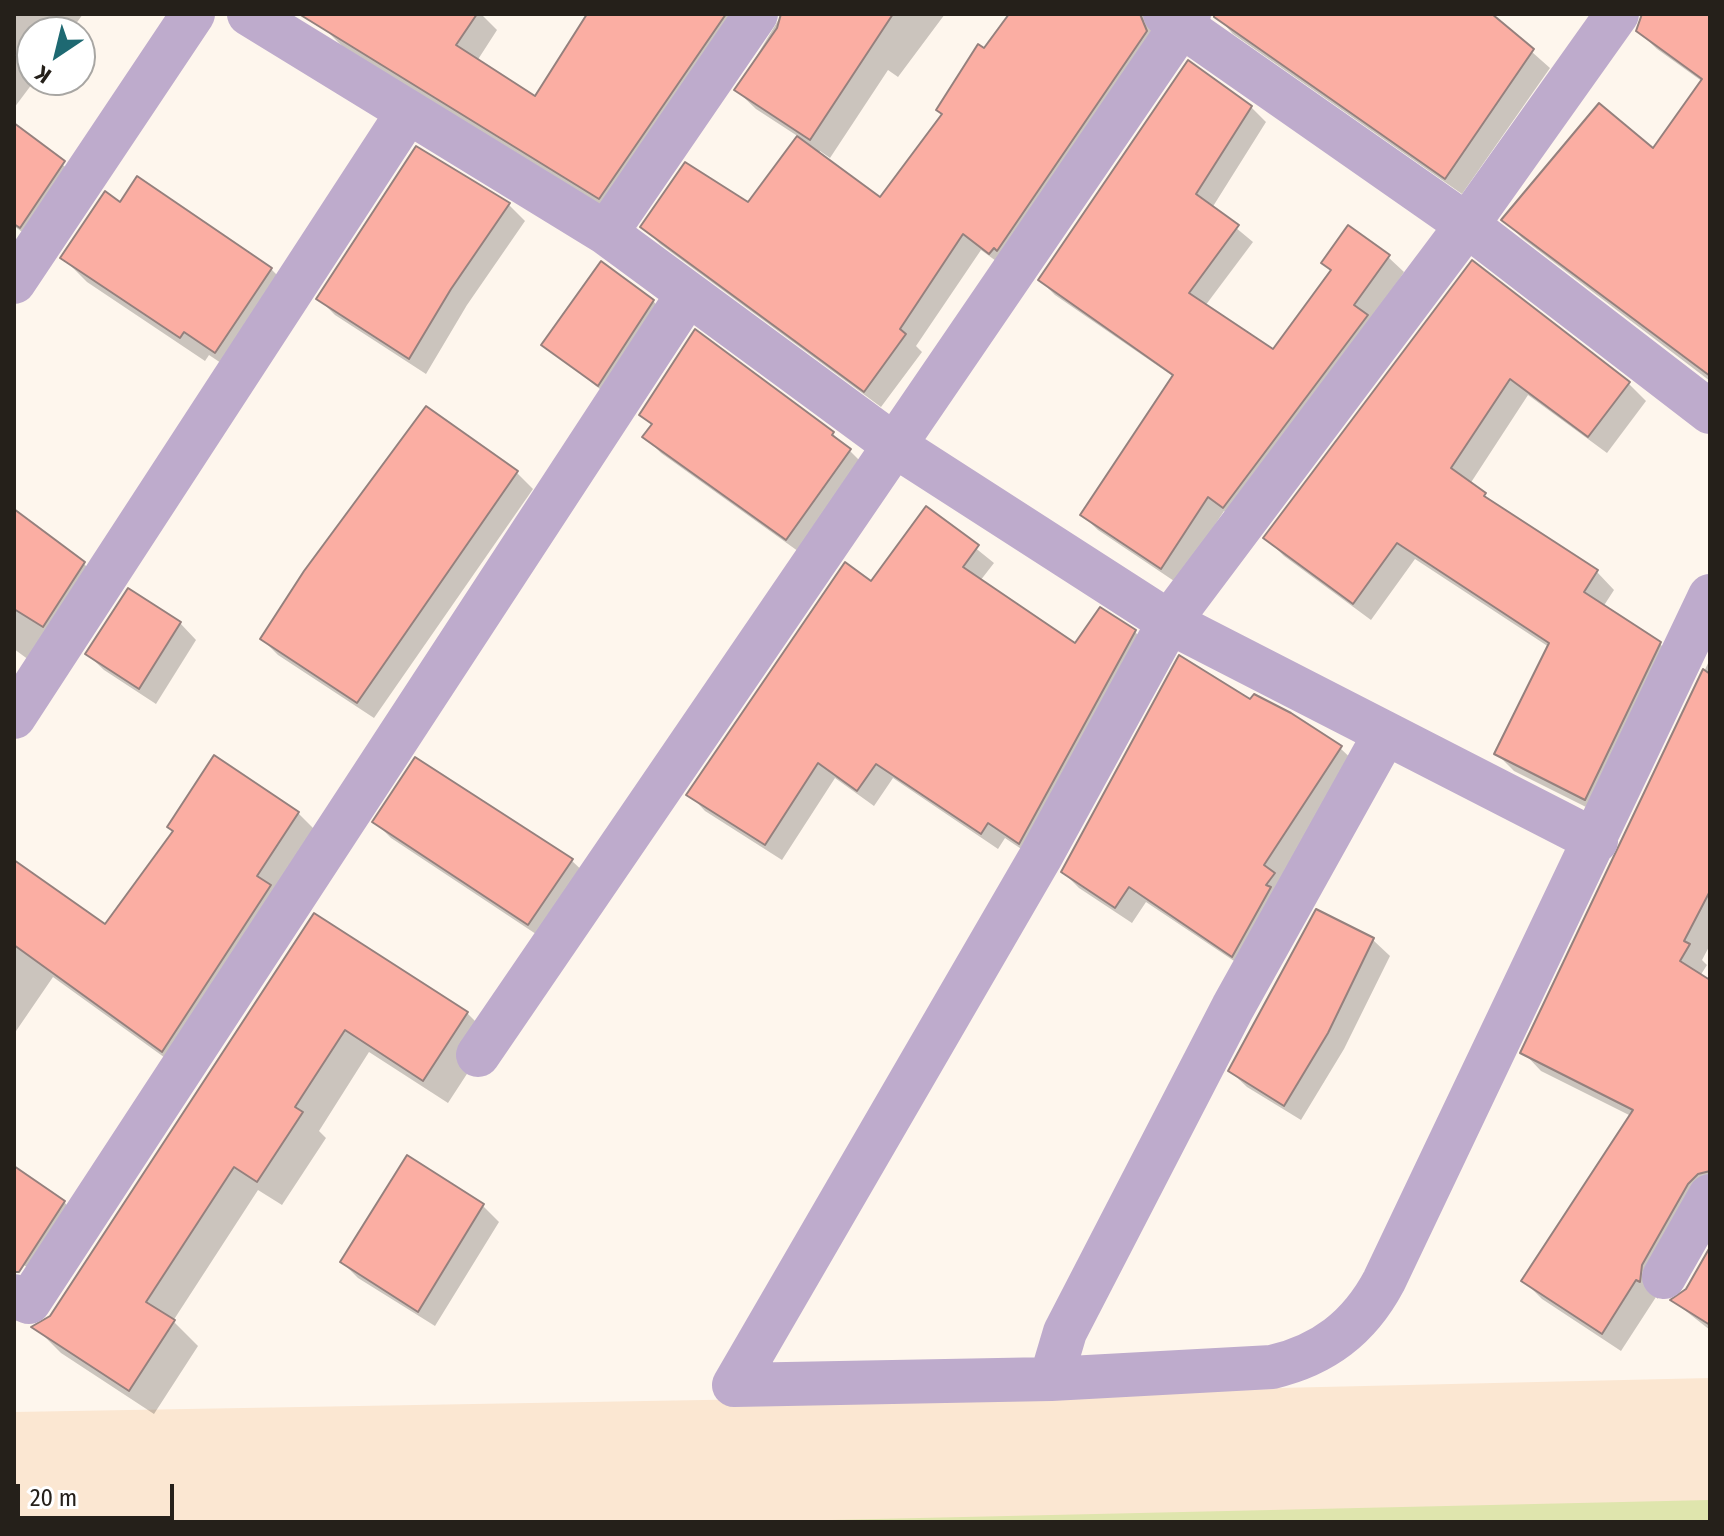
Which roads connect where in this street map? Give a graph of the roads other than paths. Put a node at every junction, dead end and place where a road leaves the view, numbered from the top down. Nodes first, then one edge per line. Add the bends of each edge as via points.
1 (249, 14) edge
2 (756, 14) edge
3 (1617, 14) edge
4 (1178, 18) edge
5 (177, 20) edge
6 (408, 112) junction
7 (1467, 225) junction
8 (606, 233) junction
9 (14, 282) edge
10 (688, 294) junction
11 (1710, 412) edge
12 (894, 445) junction
13 (1710, 596) edge
14 (1169, 622) junction
15 (14, 717) edge
16 (1385, 734) junction
17 (1596, 841) junction
18 (478, 1055) dead end
19 (1710, 1196) edge
20 (1664, 1277) dead end
21 (14, 1296) edge
22 (1051, 1379) junction

1 - 6 street
2 - 8 street
3 - 7 street
4 - 7 street
4 - 12 street
5 - 9 street
6 - 8 street
6 - 15 street
7 - 11 street
7 - 14 street
8 - 10 street
10 - 12 street
10 - 21 street via 29,1302
12 - 14 street
12 - 18 street
13 - 17 street
14 - 16 street
14 - 22 street via 1041,856 734,1385
16 - 17 street
16 - 22 street via 1226,1021 1065,1332
17 - 22 street via 1384,1281 1358,1321 1320,1351 1272,1367
19 - 20 street

